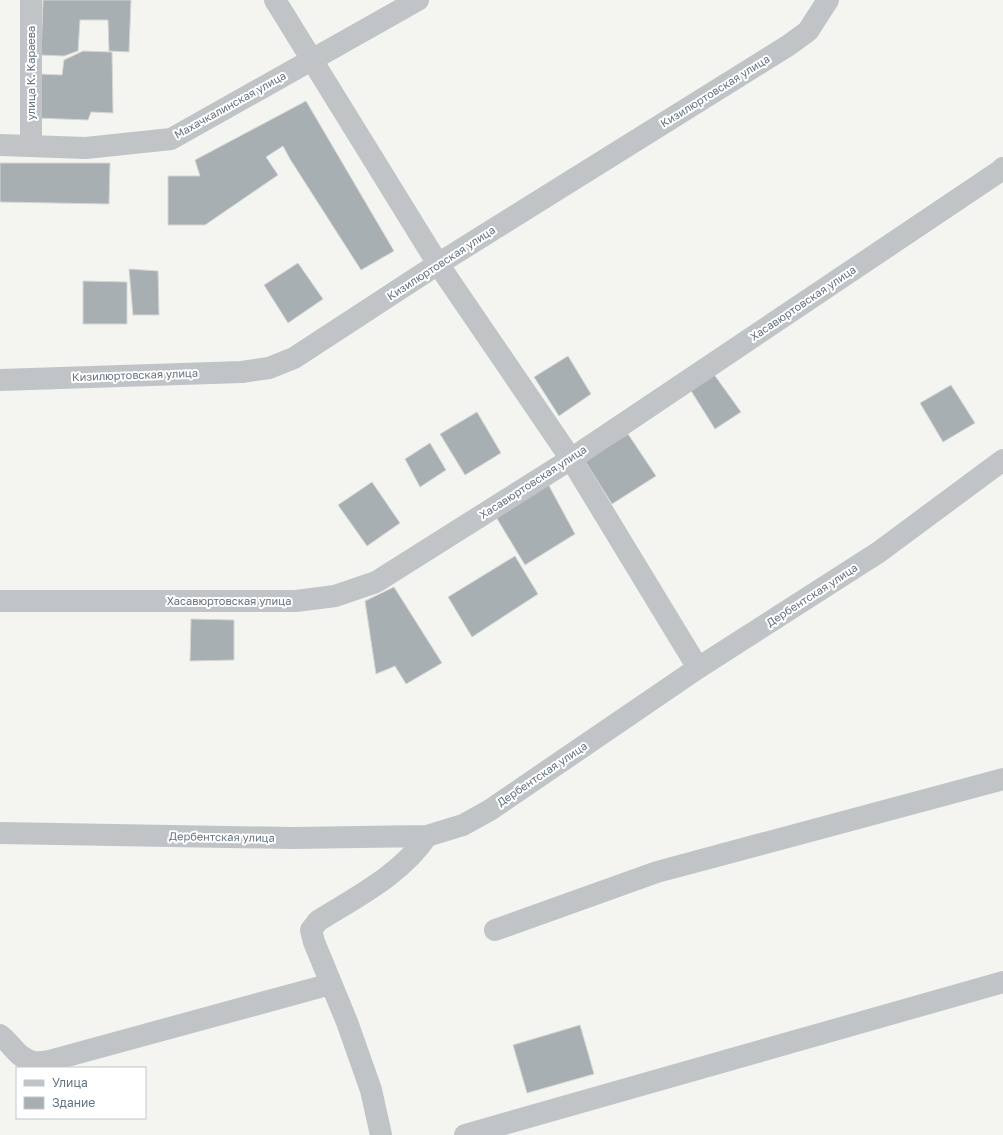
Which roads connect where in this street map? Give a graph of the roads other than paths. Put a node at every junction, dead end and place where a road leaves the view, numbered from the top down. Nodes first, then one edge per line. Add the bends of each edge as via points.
1 (31, 0) edge
2 (275, 0) edge
3 (418, 0) edge
4 (828, 0) edge
5 (312, 59) junction
6 (0, 145) edge
7 (31, 146) junction
8 (1003, 168) edge
9 (438, 264) junction
10 (0, 380) edge
11 (571, 459) junction
12 (1003, 460) edge
13 (0, 600) edge
14 (698, 668) junction
15 (1003, 779) edge
16 (0, 833) edge
17 (427, 836) junction
18 (495, 930) dead end
19 (1003, 982) edge
20 (330, 984) junction
21 (0, 1035) edge
22 (381, 1135) edge
23 (465, 1135) edge

1 - 7 street, улица К. Караева
2 - 5 street
3 - 5 street, Махачкалинская улица
4 - 9 street, Кизилюртовская улица via 808,31 789,45
5 - 7 street, Махачкалинская улица via 171,139 86,148
5 - 9 street
6 - 7 street, Махачкалинская улица
8 - 11 street, Хасавюртовская улица
9 - 10 street, Кизилюртовская улица via 294,358 269,368 242,372
9 - 11 street
11 - 13 street, Хасавюртовская улица via 376,582 335,596 296,601
11 - 14 street
12 - 14 street, Дербентская улица via 879,552
14 - 17 street, Дербентская улица via 490,810 463,825
15 - 18 street via 657,872
16 - 17 street, Дербентская улица via 292,838
17 - 20 street via 418,849 388,877 318,921 311,930
19 - 23 street
20 - 21 street via 50,1061 33,1062 20,1056
20 - 22 street via 371,1090

